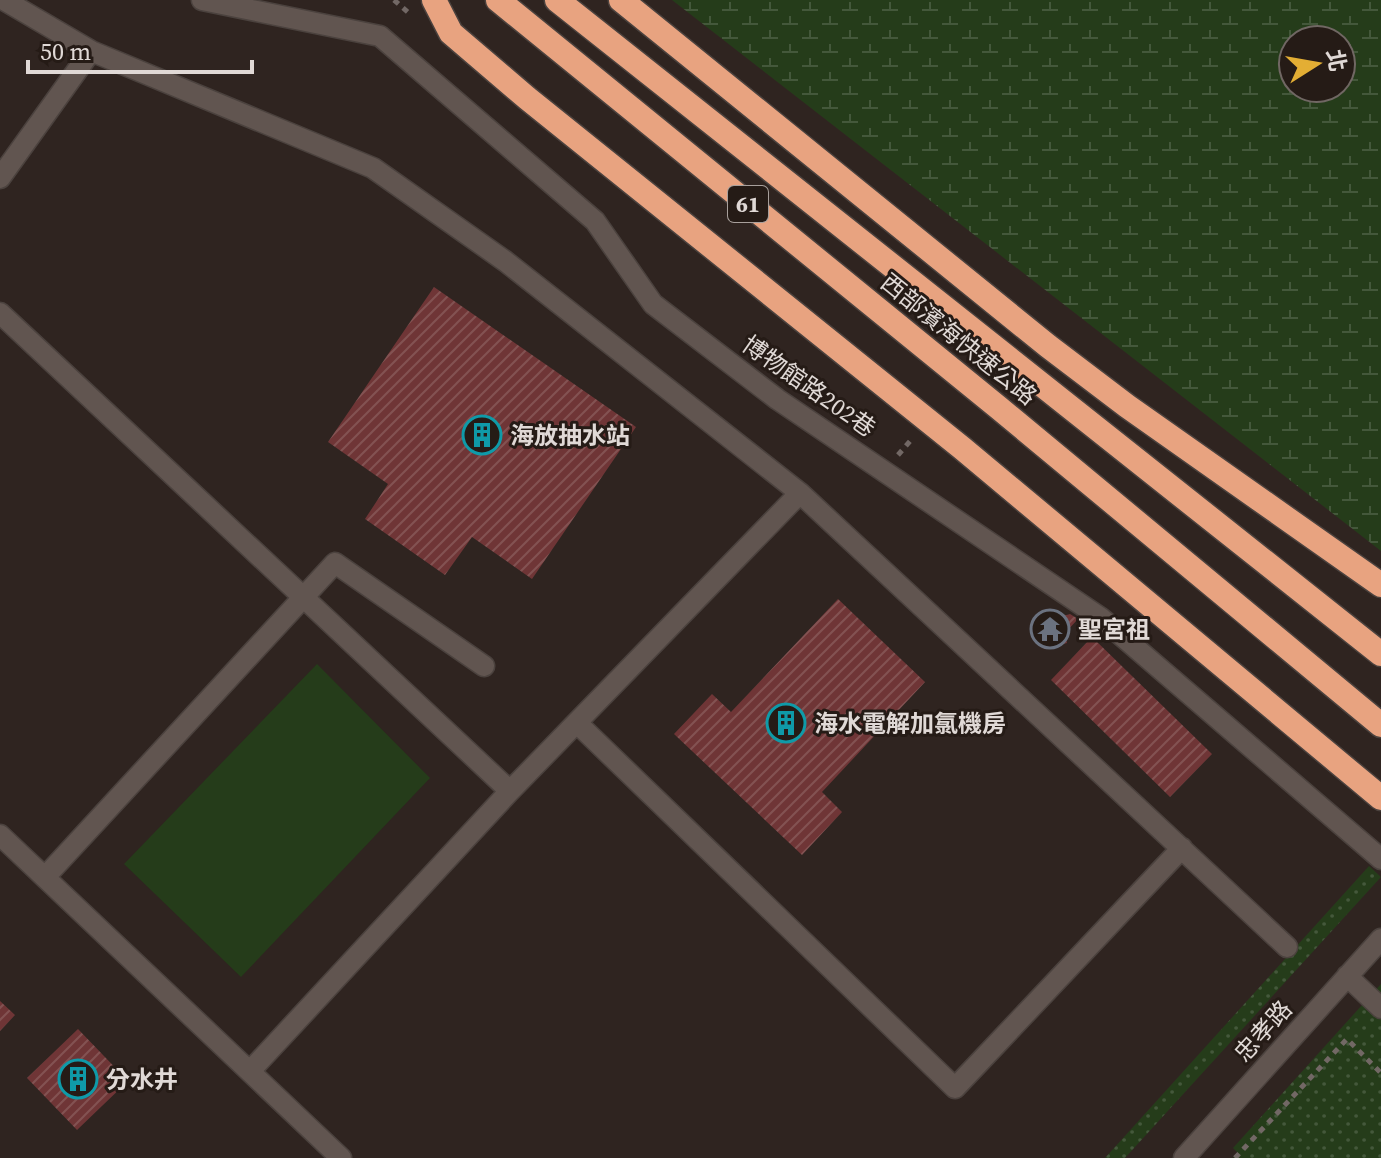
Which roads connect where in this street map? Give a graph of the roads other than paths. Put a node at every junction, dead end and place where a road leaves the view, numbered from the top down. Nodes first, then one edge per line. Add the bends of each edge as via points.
1 (4, 0) edge
2 (202, 0) edge
3 (434, 0) edge
4 (498, 0) edge
5 (557, 0) edge
6 (621, 0) edge
7 (91, 51) junction
8 (3, 168) edge
9 (0, 313) edge
10 (800, 493) junction
11 (1381, 585) edge
12 (303, 595) junction
13 (1381, 654) edge
14 (484, 666) dead end
15 (577, 723) junction
16 (1381, 725) edge
17 (510, 791) junction
18 (1381, 798) edge
19 (0, 835) edge
20 (1182, 848) junction
21 (1381, 859) edge
22 (46, 876) junction
23 (1381, 939) edge
24 (1287, 947) dead end
25 (1347, 976) junction
26 (1381, 1008) edge
27 (252, 1069) junction
28 (341, 1158) edge
29 (1184, 1158) edge

1 - 7 street
2 - 21 street, 博物館路202巷 via 380,36 595,221 653,304 777,399 1101,618
3 - 18 highway via 451,33 494,70 962,448
4 - 16 highway, 西部濱海快速公路 / 61
5 - 13 highway, 西部濱海快速公路 / 61
6 - 11 highway via 1127,406
7 - 8 street
7 - 10 street via 373,168 505,261
9 - 12 street
10 - 15 street
10 - 20 street
12 - 14 street via 335,563
12 - 17 street
12 - 22 street
15 - 17 street
15 - 20 street via 955,1088
17 - 27 street
19 - 22 street
20 - 24 street
22 - 27 street
23 - 25 street, 忠孝路
25 - 26 street
25 - 29 street, 忠孝路
27 - 28 street

